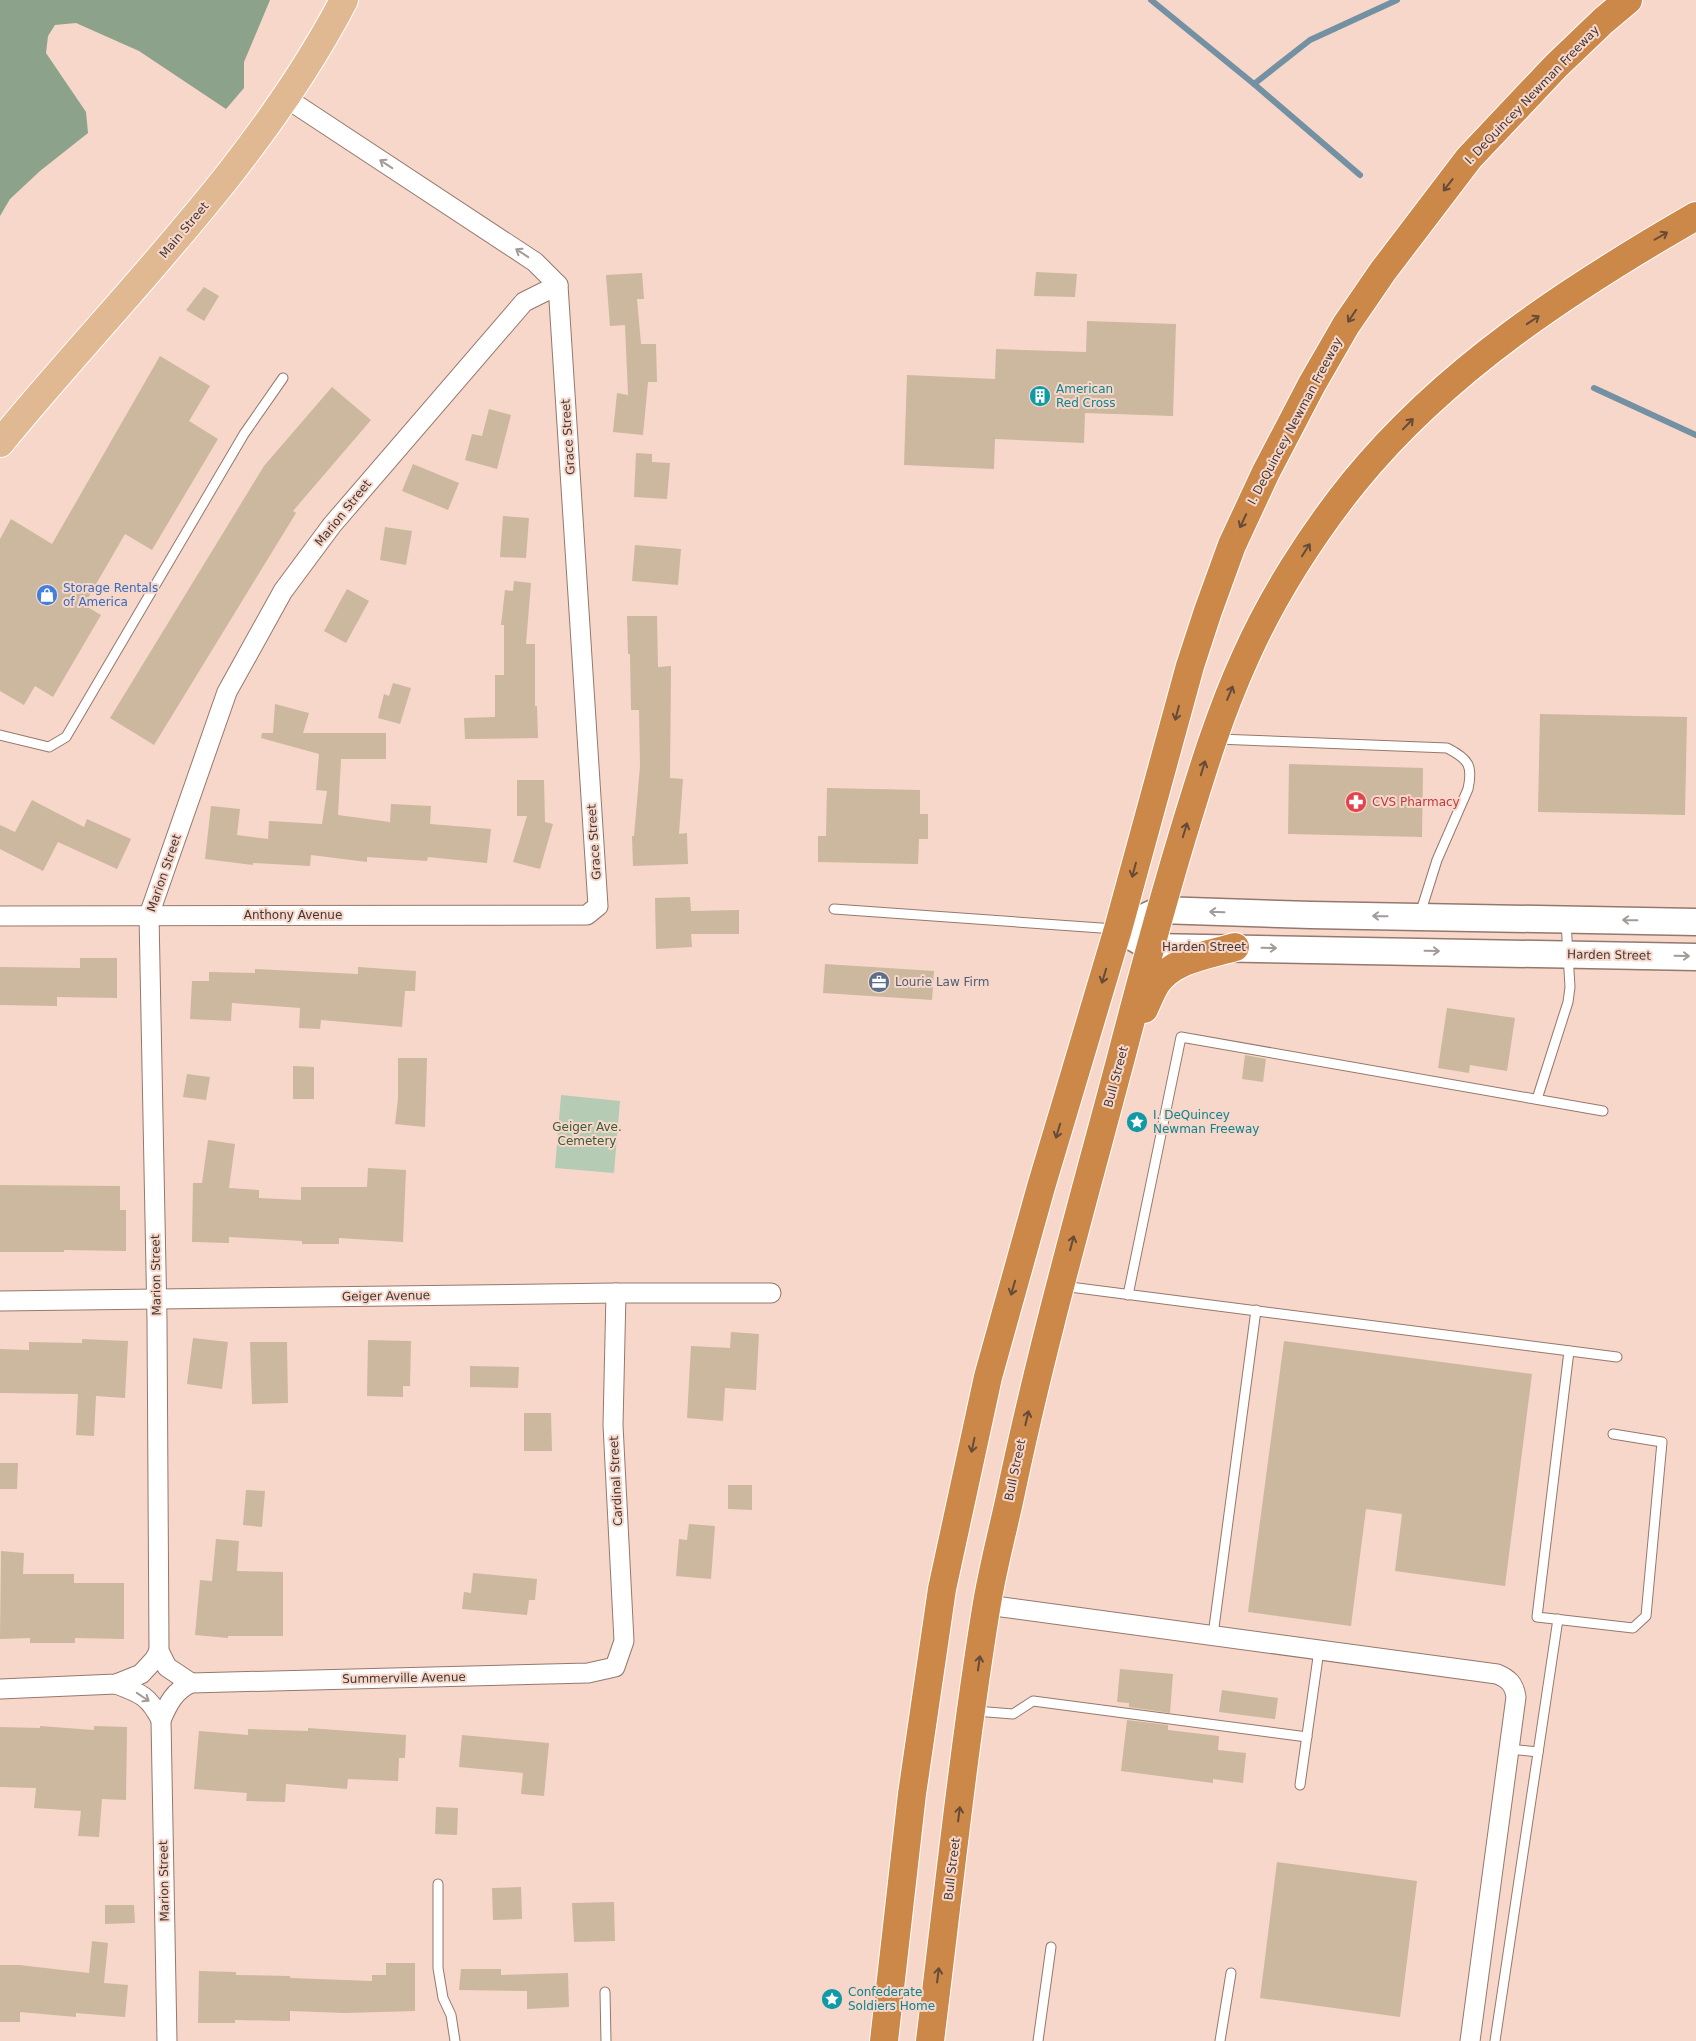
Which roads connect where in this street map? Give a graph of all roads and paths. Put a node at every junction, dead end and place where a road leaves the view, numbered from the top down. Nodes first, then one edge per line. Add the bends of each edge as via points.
1 (344, 0) edge
2 (1628, 0) edge
3 (286, 98) junction
4 (1696, 216) edge
5 (558, 285) junction
6 (282, 378) dead end
7 (0, 442) edge
8 (0, 735) edge
9 (1212, 738) junction
10 (834, 909) dead end
11 (1160, 910) junction
12 (149, 915) junction
13 (586, 915) joint
14 (0, 916) edge
15 (1419, 916) junction
16 (1566, 919) junction
17 (1696, 922) edge
18 (1118, 929) junction
19 (1150, 947) junction
20 (1235, 947) junction
21 (1568, 954) junction
22 (1696, 957) edge
23 (1123, 1050) junction
24 (1537, 1100) junction
25 (1603, 1111) dead end
26 (1060, 1286) junction
27 (616, 1293) junction
28 (771, 1293) dead end
29 (1128, 1295) junction
30 (156, 1300) junction
31 (0, 1301) edge
32 (1256, 1310) junction
33 (1569, 1351) junction
34 (1617, 1357) dead end
35 (1614, 1434) dead end
36 (987, 1605) junction
37 (1558, 1619) junction
38 (1213, 1636) junction
39 (1319, 1650) junction
40 (159, 1651) junction
41 (615, 1667) joint
42 (191, 1683) junction
43 (116, 1684) junction
44 (0, 1689) edge
45 (972, 1711) junction
46 (161, 1720) junction
47 (1307, 1737) junction
48 (1509, 1748) junction
49 (1538, 1752) junction
50 (1300, 1785) dead end
51 (438, 1884) dead end
52 (1051, 1947) dead end
53 (1230, 1973) dead end
54 (605, 1992) dead end
55 (167, 2041) edge
56 (455, 2041) edge
57 (606, 2041) edge
58 (884, 2041) edge
59 (930, 2041) edge
60 (1038, 2041) edge
61 (1220, 2041) edge
62 (1470, 2041) edge
63 (1495, 2041) edge

1 - 3 main road, Main Street
2 -> 18 highway, I. DeQuincey Newman Freeway via 1556,66 1470,158 1383,271 1346,325 1312,384 1232,545 1208,611
5 -> 3 street via 535,262
3 - 7 main road, Main Street via 185,230
9 -> 4 highway via 1246,655 1289,577 1329,515 1382,450 1453,379 1521,328 1625,256
5 - 12 street, Marion Street via 524,302 332,525 284,591 227,692
5 - 13 street, Grace Street via 598,906
6 - 8 lane via 244,434 66,737 49,748
11 -> 9 highway
9 - 15 lane via 1448,748 1459,754 1470,765 1468,790 1437,860
10 - 18 lane
15 -> 11 main road
11 - 18 main road
11 - 19 highway, Bull Street
12 - 13 street, Anthony Avenue
12 - 14 street, Anthony Avenue
12 - 30 street, Marion Street
15 - 16 main road
17 -> 16 main road
16 - 21 lane
18 - 19 main road, Harden Street
18 -> 58 highway via 988,1377 944,1580 912,1794
19 - 20 main road, Harden Street
19 - 23 highway, Bull Street
20 -> 21 main road, Harden Street
20 - 23 highway via 1192,959 1170,970 1156,984
21 -> 22 main road, Harden Street
21 - 24 lane via 1568,1002
26 -> 23 highway, Bull Street
24 - 25 lane
24 - 29 lane via 1181,1037
26 - 29 lane
36 -> 26 highway, Bull Street via 1026,1420
27 - 28 street, Geiger Avenue
27 - 30 street, Geiger Avenue
27 - 41 street, Cardinal Street via 613,1425 624,1642
29 - 32 lane
30 - 31 street, Geiger Avenue
30 - 40 street, Marion Street
32 - 33 lane
32 - 38 lane
33 - 34 lane
33 - 37 lane via 1537,1617
35 - 37 lane via 1662,1442 1646,1616 1633,1628
36 - 38 street
45 -> 36 highway, Bull Street
37 - 49 lane
38 - 39 street
39 - 47 lane
39 - 48 street via 1508,1678 1516,1697
40 - 42 street via 166,1667
40 - 43 street via 141,1674
41 - 42 street, Summerville Avenue via 588,1673
42 - 46 street via 171,1698
43 - 44 street
43 -> 46 street via 148,1698
45 - 47 lane via 1014,1714 1032,1701
59 -> 45 highway, Bull Street
46 - 55 street, Marion Street
47 - 50 lane
48 - 49 lane
48 - 62 street
49 - 63 lane
51 - 56 lane via 438,1968
52 - 60 lane
53 - 61 lane
54 - 57 lane

